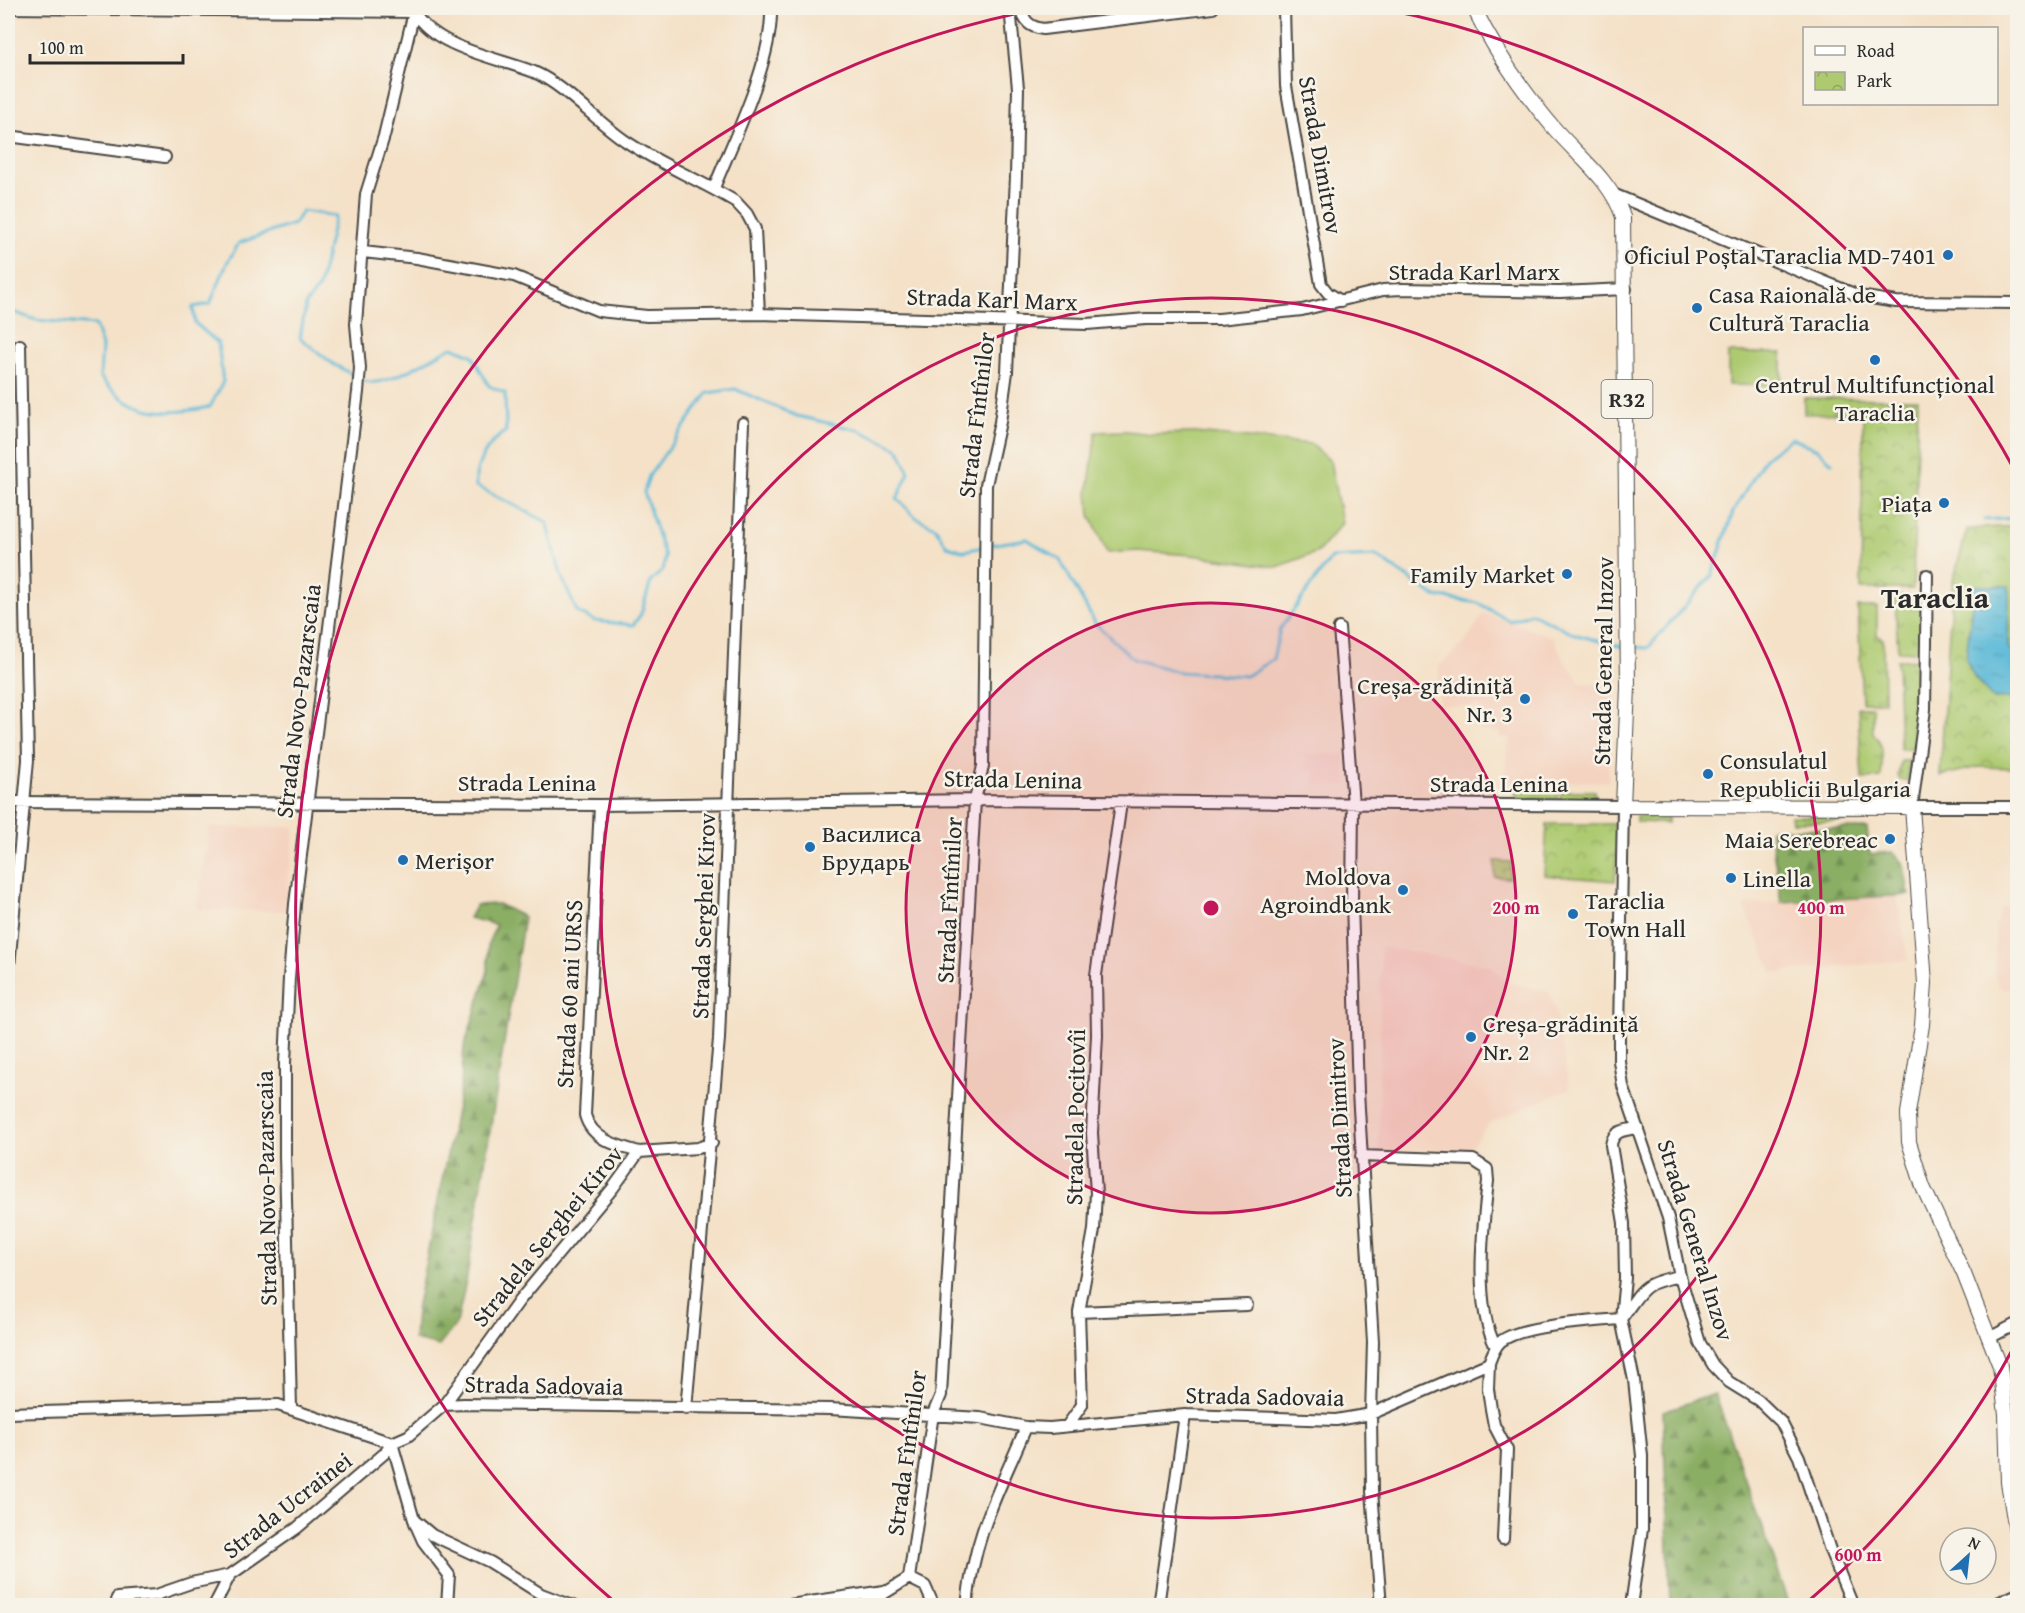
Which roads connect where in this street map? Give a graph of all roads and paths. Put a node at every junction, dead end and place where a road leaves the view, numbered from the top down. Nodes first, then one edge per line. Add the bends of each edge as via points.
1 (8, 8) edge
2 (771, 8) edge
3 (1010, 8) edge
4 (1021, 8) edge
5 (1213, 8) edge
6 (1284, 8) edge
7 (1474, 8) edge
8 (414, 10) edge
9 (8, 136) edge
10 (165, 157) dead end
11 (714, 188) junction
12 (1613, 194) junction
13 (363, 252) junction
14 (1626, 289) junction
15 (1341, 301) junction
16 (2018, 303) edge
17 (759, 314) junction
18 (1008, 323) junction
19 (20, 345) dead end
20 (743, 423) dead end
21 (1928, 575) dead end
22 (1339, 628) dead end
23 (975, 800) junction
24 (8, 802) edge
25 (26, 802) junction
26 (729, 802) junction
27 (307, 803) junction
28 (1121, 803) junction
29 (1353, 804) junction
30 (600, 805) junction
31 (1623, 806) junction
32 (1911, 807) junction
33 (2018, 807) edge
34 (8, 977) edge
35 (1638, 1128) junction
36 (712, 1143) junction
37 (639, 1152) junction
38 (1361, 1156) junction
39 (1680, 1276) junction
40 (1247, 1305) dead end
41 (1079, 1312) junction
42 (1621, 1319) junction
43 (2018, 1323) edge
44 (1991, 1337) junction
45 (1496, 1347) junction
46 (1490, 1363) junction
47 (444, 1405) junction
48 (291, 1408) junction
49 (686, 1409) junction
50 (8, 1413) edge
51 (933, 1414) junction
52 (1185, 1414) junction
53 (1371, 1414) junction
54 (1026, 1426) junction
55 (1067, 1426) junction
56 (392, 1443) junction
57 (414, 1520) junction
58 (1503, 1539) dead end
59 (2018, 1543) edge
60 (230, 1575) junction
61 (909, 1578) junction
62 (884, 1591) junction
63 (2018, 1594) edge
64 (117, 1598) dead end
65 (214, 1605) edge
66 (447, 1605) edge
67 (573, 1605) edge
68 (783, 1605) edge
69 (864, 1605) edge
70 (934, 1605) edge
71 (967, 1605) edge
72 (1158, 1605) edge
73 (1381, 1605) edge
74 (1631, 1605) edge
75 (1853, 1605) edge
76 (1991, 1605) edge

1 - 8 street
2 - 11 street via 770,40 764,63
3 - 18 street, Strada Fîntînilor via 1018,88
4 - 5 street via 1027,23 1043,29
6 - 15 street, Strada Dimitrov via 1286,86 1322,284
7 - 12 main road, R32 via 1534,104
8 - 11 street via 430,30 448,40 554,82 627,143
8 - 13 street, Strada Novo-Pazarscaia via 366,194
9 - 10 street
11 - 17 street via 736,202 755,229
12 - 14 main road, Strada General Inzov / R32 via 1623,218
12 - 16 street via 1859,296 1896,302
13 - 17 street, Strada Karl Marx via 514,276 613,314
13 - 27 street, Strada Novo-Pazarscaia via 356,324 358,392
14 - 15 street, Strada Karl Marx via 1402,289
14 - 31 main road, Strada General Inzov / R32 via 1628,687
15 - 18 street, Strada Karl Marx via 1302,310 1219,319
17 - 18 street, Strada Karl Marx
18 - 23 street, Strada Fîntînilor via 1007,372 986,485 983,766
19 - 25 street
20 - 26 street, Strada Serghei Kirov
21 - 32 street via 1925,709
22 - 29 street, Strada Dimitrov
23 - 26 street, Strada Lenina
23 - 28 street, Strada Lenina
23 - 51 street, Strada Fîntînilor via 941,1395
24 - 25 street, Strada Lenina
25 - 27 street, Strada Lenina
25 - 34 street
26 - 30 street, Strada Lenina
26 - 36 street, Strada Serghei Kirov
27 - 30 street, Strada Lenina
27 - 48 street, Strada Novo-Pazarscaia via 295,904 285,1063
28 - 29 street, Strada Lenina
28 - 41 street, Stradela Pocitovîi via 1096,975 1092,1133 1096,1193 1094,1230
29 - 31 street, Strada Lenina
29 - 38 street, Strada Dimitrov
30 - 37 street, Strada 60 ani URSS via 585,1115 589,1128 598,1136
31 - 32 main road, Strada Lenina
31 - 35 street, Strada General Inzov via 1619,1060 1623,1086
32 - 33 street, Strada Lenina
32 - 44 main road via 1925,983 1923,1025 1908,1113 1909,1142 1923,1187
35 - 39 street, Strada General Inzov via 1668,1218
35 - 42 street, Strada General Inzov via 1617,1132 1611,1144 1624,1223
36 - 37 street, Stradela Serghei Kirov via 698,1148
36 - 49 street, Strada Serghei Kirov
37 - 47 street, Stradela Serghei Kirov via 519,1300
38 - 45 street via 1473,1160 1484,1165 1488,1174 1485,1317
38 - 53 street, Strada Dimitrov via 1373,1342
39 - 42 street via 1654,1281 1640,1290
39 - 75 street, Strada General Inzov via 1700,1343 1713,1365 1729,1383 1758,1400 1781,1422 1799,1457
40 - 41 street
41 - 55 street, Stradela Pocitovîi via 1083,1405
42 - 45 street via 1529,1331 1509,1337
42 - 74 street, Strada General Inzov via 1634,1380 1642,1456 1642,1529
43 - 44 street
44 - 59 main road via 2004,1388 2008,1482
45 - 46 street
46 - 53 street, Strada Sadovaia
46 - 58 street via 1488,1389 1494,1425 1507,1450
47 - 49 street, Strada Sadovaia
47 - 56 street, Strada Sadovaia via 408,1436
48 - 50 street via 259,1404
48 - 56 street
49 - 51 street, Strada Sadovaia
51 - 54 street, Strada Sadovaia
51 - 61 street, Strada Fîntînilor
52 - 53 street, Strada Sadovaia via 1336,1420
52 - 55 street, Strada Sadovaia
52 - 72 street
53 - 73 street, Strada Dimitrov via 1372,1491
54 - 55 street, Strada Sadovaia
54 - 71 street via 979,1534
56 - 57 street
56 - 60 street, Strada Ucrainei via 297,1528
57 - 66 street via 423,1540 449,1575
57 - 67 street via 432,1534 490,1562 541,1594
60 - 64 street via 156,1595
60 - 65 street, Strada Ucrainei
61 - 62 street
61 - 70 street via 925,1586
62 - 68 street
62 - 69 street
63 - 76 street

